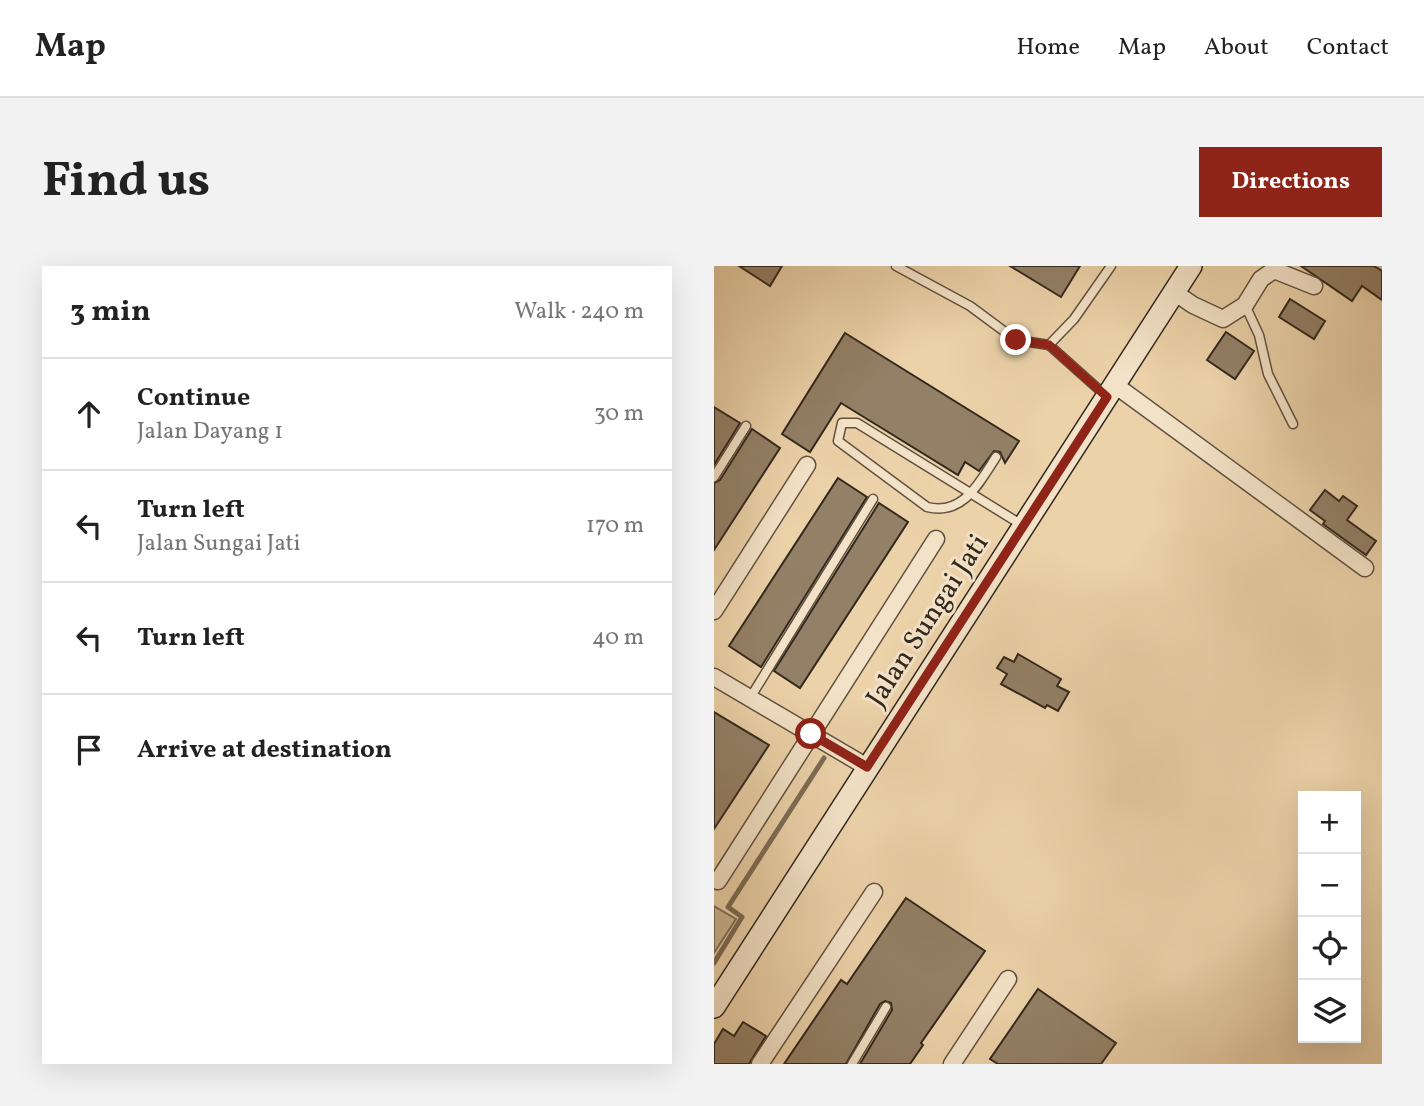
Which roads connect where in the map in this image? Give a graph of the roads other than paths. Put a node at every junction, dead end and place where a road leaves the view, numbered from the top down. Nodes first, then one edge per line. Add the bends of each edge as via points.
1 (896, 266) edge
2 (1111, 266) edge
3 (1191, 266) edge
4 (1314, 286) dead end
5 (1174, 292) junction
6 (1245, 305) junction
7 (1049, 345) junction
8 (1111, 391) junction
9 (1293, 424) dead end
10 (746, 426) dead end
11 (996, 457) dead end
12 (807, 465) dead end
13 (714, 477) edge
14 (972, 494) junction
15 (873, 499) dead end
16 (1023, 525) junction
17 (936, 539) dead end
18 (1365, 568) dead end
19 (714, 611) edge
20 (714, 677) edge
21 (750, 698) junction
22 (811, 734) junction
23 (867, 767) junction
24 (716, 880) edge
25 (874, 892) dead end
26 (1008, 979) dead end
27 (714, 1007) edge
28 (886, 1007) dead end
29 (761, 1064) edge
30 (852, 1064) edge
31 (952, 1064) edge

1 - 7 lane via 970,306 1016,340
2 - 7 lane
3 - 5 main road, Jalan Sungai Jati
4 - 6 street via 1274,270 1261,279
5 - 6 street via 1223,319
5 - 8 main road, Jalan Sungai Jati
6 - 9 lane via 1259,335 1268,374
7 - 8 lane
8 - 16 main road, Jalan Sungai Jati
8 - 18 street
10 - 13 lane
11 - 14 lane
12 - 19 street
14 - 14 lane via 940,510 927,507 838,441 842,423 857,423
14 - 16 lane
15 - 21 lane
16 - 23 main road, Jalan Sungai Jati
17 - 22 street
20 - 21 street
21 - 22 street
22 - 23 street
22 - 24 street
23 - 27 main road, Jalan Sungai Jati
25 - 29 street
26 - 31 street
28 - 30 lane

